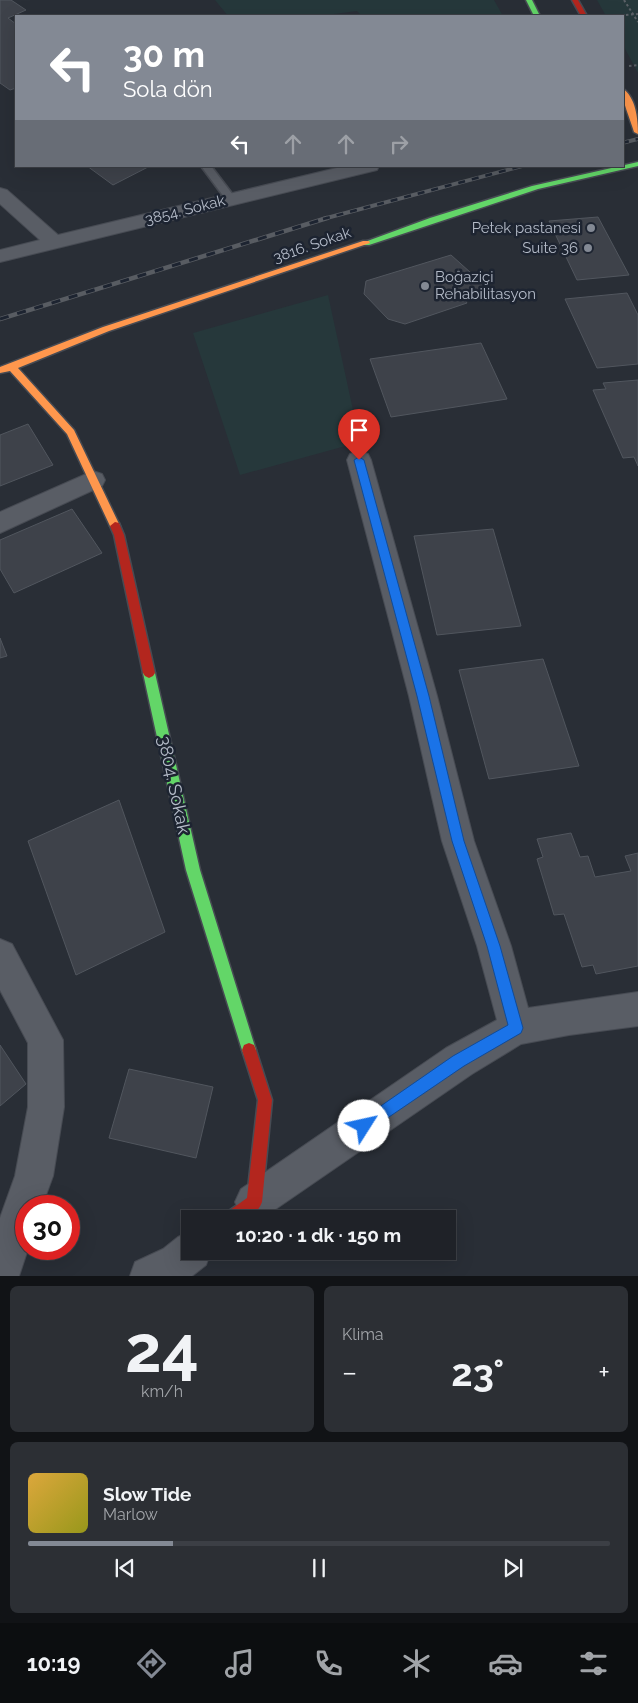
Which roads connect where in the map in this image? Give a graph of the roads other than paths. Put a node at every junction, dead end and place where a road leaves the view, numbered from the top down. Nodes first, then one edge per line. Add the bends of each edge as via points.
1 (529, 0) edge
2 (575, 0) edge
3 (536, 15) edge
4 (583, 15) edge
5 (627, 108) edge
6 (638, 132) edge
7 (628, 152) dead end
8 (638, 163) edge
9 (624, 166) edge
10 (207, 167) edge
11 (366, 167) edge
12 (617, 167) edge
13 (0, 194) edge
14 (231, 199) junction
15 (55, 243) junction
16 (0, 256) edge
17 (12, 367) junction
18 (0, 370) edge
19 (359, 460) dead end
20 (94, 480) junction
21 (0, 522) edge
22 (0, 956) edge
23 (638, 1009) edge
24 (516, 1028) junction
25 (243, 1210) edge
26 (181, 1260) edge
27 (0, 1273) edge
28 (149, 1276) edge

1 - 3 street
2 - 4 street
5 - 6 street
7 - 8 street
8 - 9 street, 3816. Sokak
10 - 14 lane
11 - 14 street, 3854. Sokak
12 - 17 street, 3816. Sokak via 455,212 106,328
13 - 15 street
14 - 15 street, 3854. Sokak
15 - 16 street, 3854. Sokak
17 - 18 street, 3816. Sokak
17 - 20 street, 3804. Sokak via 71,432
19 - 24 street via 423,696 458,841 494,946
20 - 21 street
20 - 25 street, 3804. Sokak via 119,535 192,870 265,1100
22 - 27 street via 46,1040 46,1107 34,1176
23 - 24 street
24 - 25 street via 459,1061
26 - 28 street

